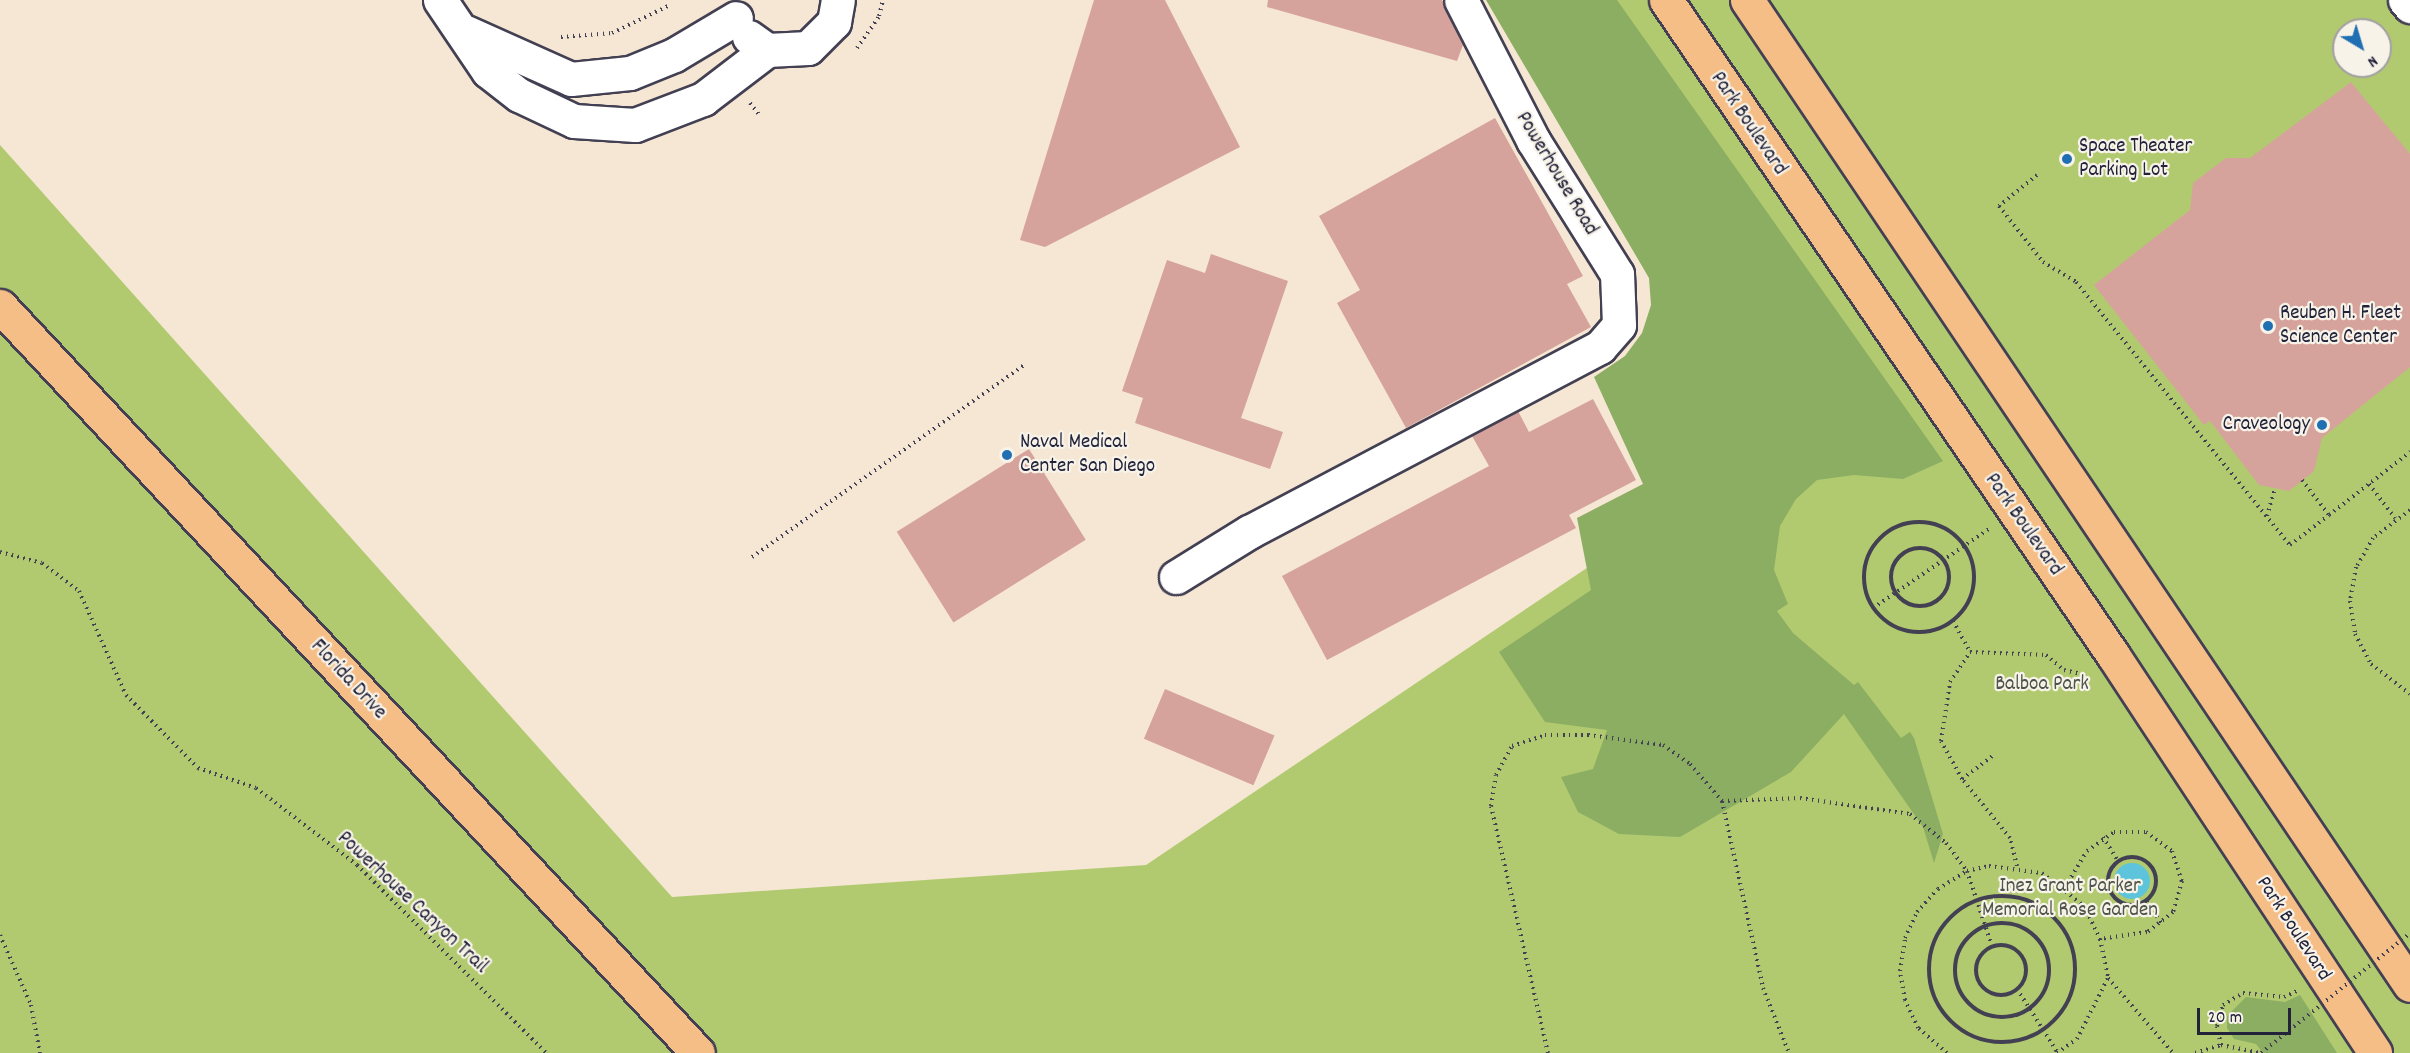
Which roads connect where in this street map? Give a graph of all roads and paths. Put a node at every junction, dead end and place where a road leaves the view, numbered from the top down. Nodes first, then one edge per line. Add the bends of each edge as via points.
1 (440, 0) edge
2 (838, 0) edge
3 (1461, 0) edge
4 (1666, 0) edge
5 (1747, 0) edge
6 (2405, 0) edge
7 (668, 6) dead end
8 (2410, 6) edge
9 (734, 9) edge
10 (466, 32) junction
11 (554, 35) dead end
12 (766, 50) junction
13 (746, 98) dead end
14 (760, 116) dead end
15 (2037, 175) dead end
16 (0, 306) edge
17 (1026, 364) dead end
18 (2410, 452) edge
19 (2302, 480) dead end
20 (2369, 484) junction
21 (2275, 488) dead end
22 (2410, 510) edge
23 (2329, 515) junction
24 (2266, 517) junction
25 (2395, 518) junction
26 (1990, 528) dead end
27 (1965, 544) junction
28 (0, 552) edge
29 (752, 557) dead end
30 (1944, 559) junction
31 (1176, 577) dead end
32 (1896, 592) junction
33 (1873, 608) junction
34 (1953, 621) junction
35 (1970, 652) junction
36 (2096, 677) dead end
37 (2410, 694) edge
38 (1994, 754) dead end
39 (1962, 779) junction
40 (1722, 801) junction
41 (2103, 837) junction
42 (2118, 861) junction
43 (2017, 866) junction
44 (1967, 871) junction
45 (2065, 886) junction
46 (1977, 900) junction
47 (2147, 901) junction
48 (2162, 924) junction
49 (1986, 925) junction
50 (2410, 933) edge
51 (0, 934) edge
52 (2100, 939) junction
53 (1992, 946) junction
54 (2108, 978) junction
55 (2410, 985) edge
56 (2017, 989) junction
57 (2302, 989) dead end
58 (2029, 1008) junction
59 (2043, 1030) junction
60 (2221, 1045) junction
61 (40, 1053) edge
62 (546, 1053) edge
63 (698, 1053) edge
64 (1548, 1053) edge
65 (1789, 1053) edge
66 (1947, 1053) edge
67 (2058, 1053) edge
68 (2173, 1053) edge
69 (2195, 1053) edge
70 (2261, 1053) edge
71 (2375, 1053) edge

1 - 10 street
2 - 12 street via 834,22 808,48
3 - 31 street, Powerhouse Road via 1533,140 1617,274 1619,324 1600,346 1249,532
4 - 71 main road, Park Boulevard via 2113,654
5 - 55 main road
6 - 8 street
7 - 11 path via 612,33
9 - 10 street via 674,55 630,73 571,79
9 - 12 street via 751,40
10 - 12 street via 488,71 519,95 574,121 634,126 703,99
13 - 14 path
15 - 24 path via 1999,206 2043,262 2076,282
16 - 63 main road, Florida Drive
17 - 29 path
18 - 20 path
19 - 23 path
20 - 23 path
20 - 25 path
21 - 24 path
22 - 25 path
23 - 24 path via 2290,545
25 - 37 path via 2373,538 2356,567 2350,601 2355,634 2371,664
26 - 27 path
27 - 30 path
27 - 33 path via 1934,523 1915,521 1888,531 1869,552 1864,571
27 - 34 path via 1975,577 1969,601
28 - 62 path, Powerhouse Canyon Trail via 42,563 79,591 126,695 198,768 256,788 357,865
30 - 32 path
30 - 32 path via 1919,548 1901,556 1892,573
30 - 32 path via 1948,587 1936,601 1910,604
32 - 33 path
33 - 34 path via 1901,630 1937,630
34 - 35 path
35 - 36 path via 2046,655 2064,670
35 - 39 path via 1950,682 1941,716 1941,741
38 - 39 path
39 - 43 path via 2010,838
40 - 44 path via 1800,798 1910,814 1946,843
40 - 64 path via 1690,764 1663,745 1556,735 1512,746 1496,775 1491,806
40 - 65 path via 1763,988
41 - 42 path
41 - 45 path via 2087,851
41 - 48 path via 2130,830 2146,832 2172,851 2182,881 2180,897
42 - 47 path via 2134,857 2155,870 2156,887
42 - 47 path via 2108,881 2112,896 2132,906
43 - 44 path
43 - 45 path
44 - 46 path
44 - 66 path via 1938,889 1917,912 1905,938 1900,971 1905,1000 1918,1028
45 - 52 path via 2084,906
46 - 49 path
46 - 59 path via 2022,898 2044,908 2072,945 2072,991
46 - 59 path via 1956,911 1931,948 1932,993 1958,1029 1979,1039 2001,1043
47 - 48 path
48 - 52 path via 2147,932
49 - 53 path
49 - 58 path via 2015,924 2040,941 2049,970 2046,986
49 - 58 path via 1960,946 1954,977 1959,992 1969,1004 1997,1018
50 - 70 path, bridge
51 - 61 path via 31,1005
52 - 54 path
53 - 56 path via 2013,948 2024,960 2025,976
53 - 56 path via 1978,958 1979,983 2001,994
54 - 67 path via 2077,1040
54 - 68 path
56 - 58 path
57 - 60 path via 2284,997 2243,993 2223,1005 2217,1026
58 - 59 path
59 - 67 path
60 - 69 path
60 - 70 path

